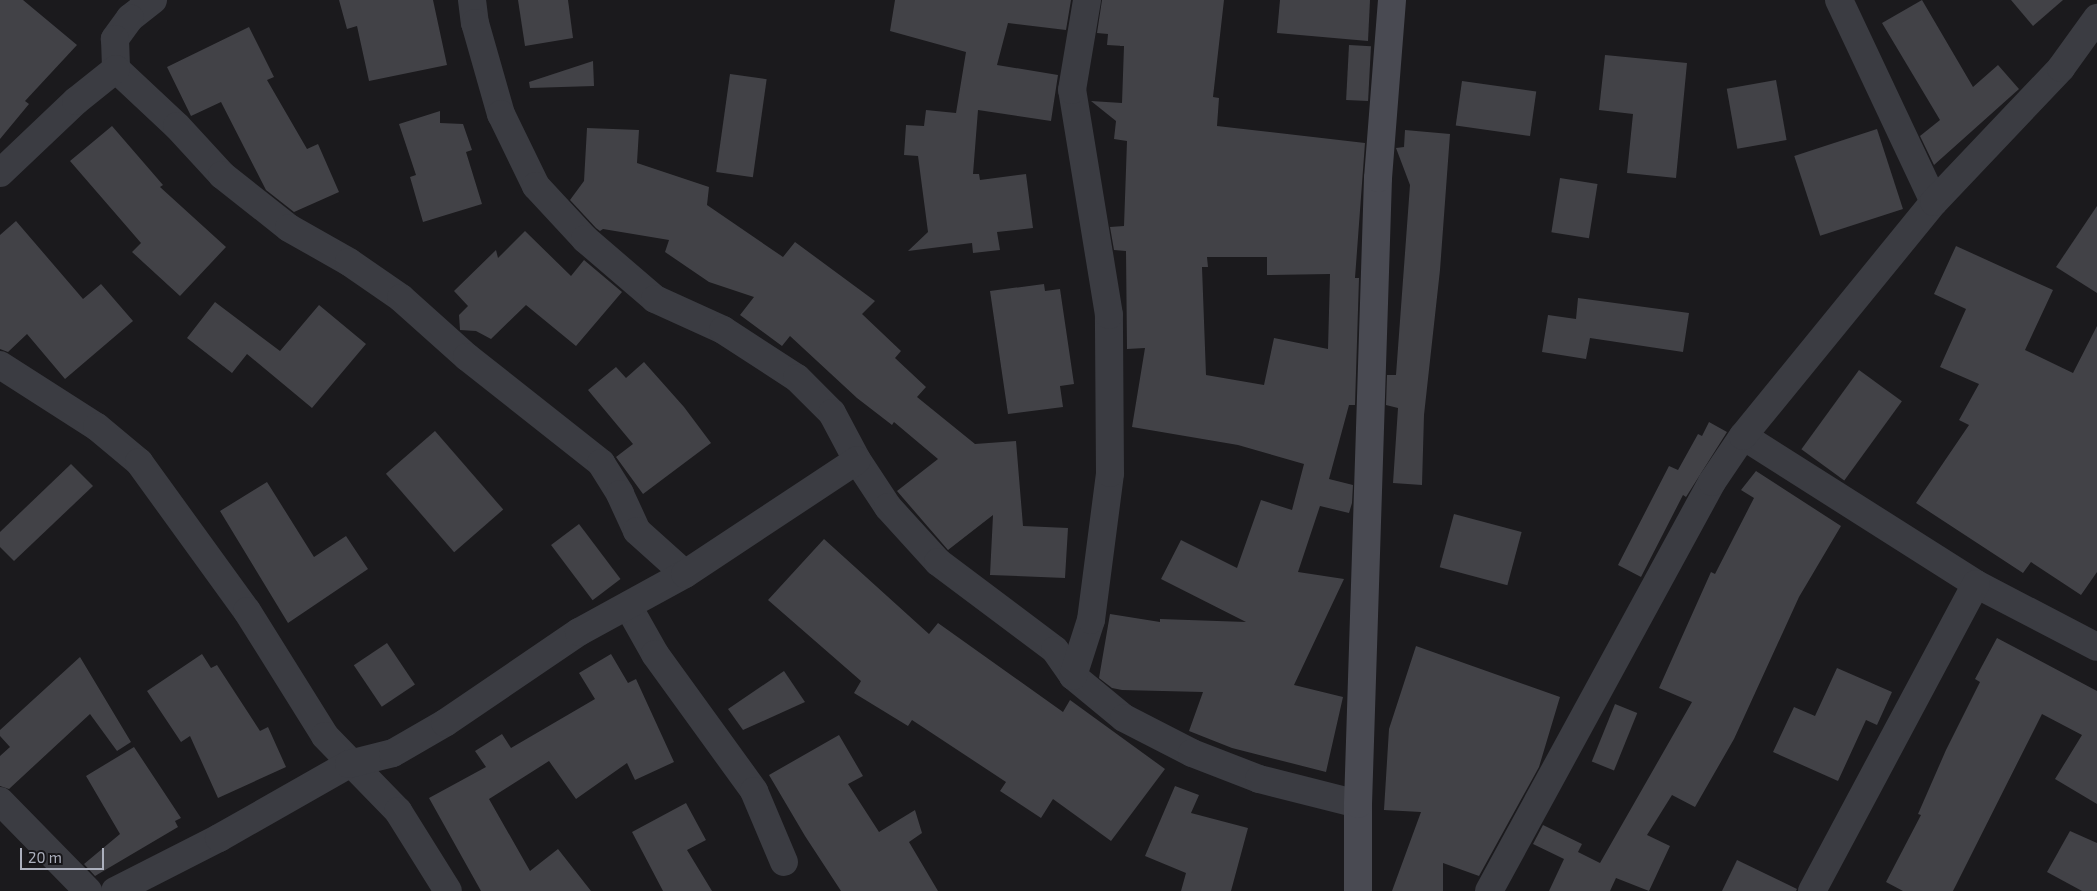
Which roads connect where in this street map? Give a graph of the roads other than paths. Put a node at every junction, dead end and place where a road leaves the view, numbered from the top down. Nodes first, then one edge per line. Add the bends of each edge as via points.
1 (153, 0) edge
2 (472, 0) edge
3 (1087, 0) edge
4 (1392, 0) edge
5 (1839, 0) edge
6 (2097, 18) edge
7 (116, 69) junction
8 (0, 173) edge
9 (1934, 202) junction
10 (0, 365) edge
11 (1743, 436) junction
12 (857, 460) junction
13 (685, 574) junction
14 (1976, 584) junction
15 (628, 606) junction
16 (2097, 647) edge
17 (1073, 676) junction
18 (349, 764) junction
19 (0, 800) edge
20 (1358, 804) junction
21 (784, 862) dead end
22 (88, 891) edge
23 (116, 891) edge
24 (448, 891) edge
25 (1358, 891) edge
26 (1488, 891) edge
27 (1812, 891) edge

1 - 7 street via 130,18 115,38
2 - 12 street via 475,23 502,114 536,186 585,239 655,299 722,330 797,378 832,413
3 - 17 street via 1072,90 1109,315 1110,473 1091,620
4 - 20 street via 1378,178
5 - 9 street
6 - 9 street via 2061,68
7 - 8 street via 69,107
7 - 13 street via 230,181 289,228 349,262 401,298 468,357 601,463 637,530
9 - 11 street
10 - 18 street via 97,427 139,462 247,611 324,736
11 - 14 street
11 - 26 street via 1712,482
12 - 13 street
12 - 17 street via 888,507 938,562 1055,650
13 - 15 street
14 - 16 street
14 - 27 street
15 - 18 street via 579,632 445,723 392,753
15 - 21 street via 655,654 754,791
17 - 20 street via 1124,718 1192,753 1259,779
18 - 23 street via 219,838
18 - 24 street via 375,784 398,811
19 - 22 street
20 - 25 street

